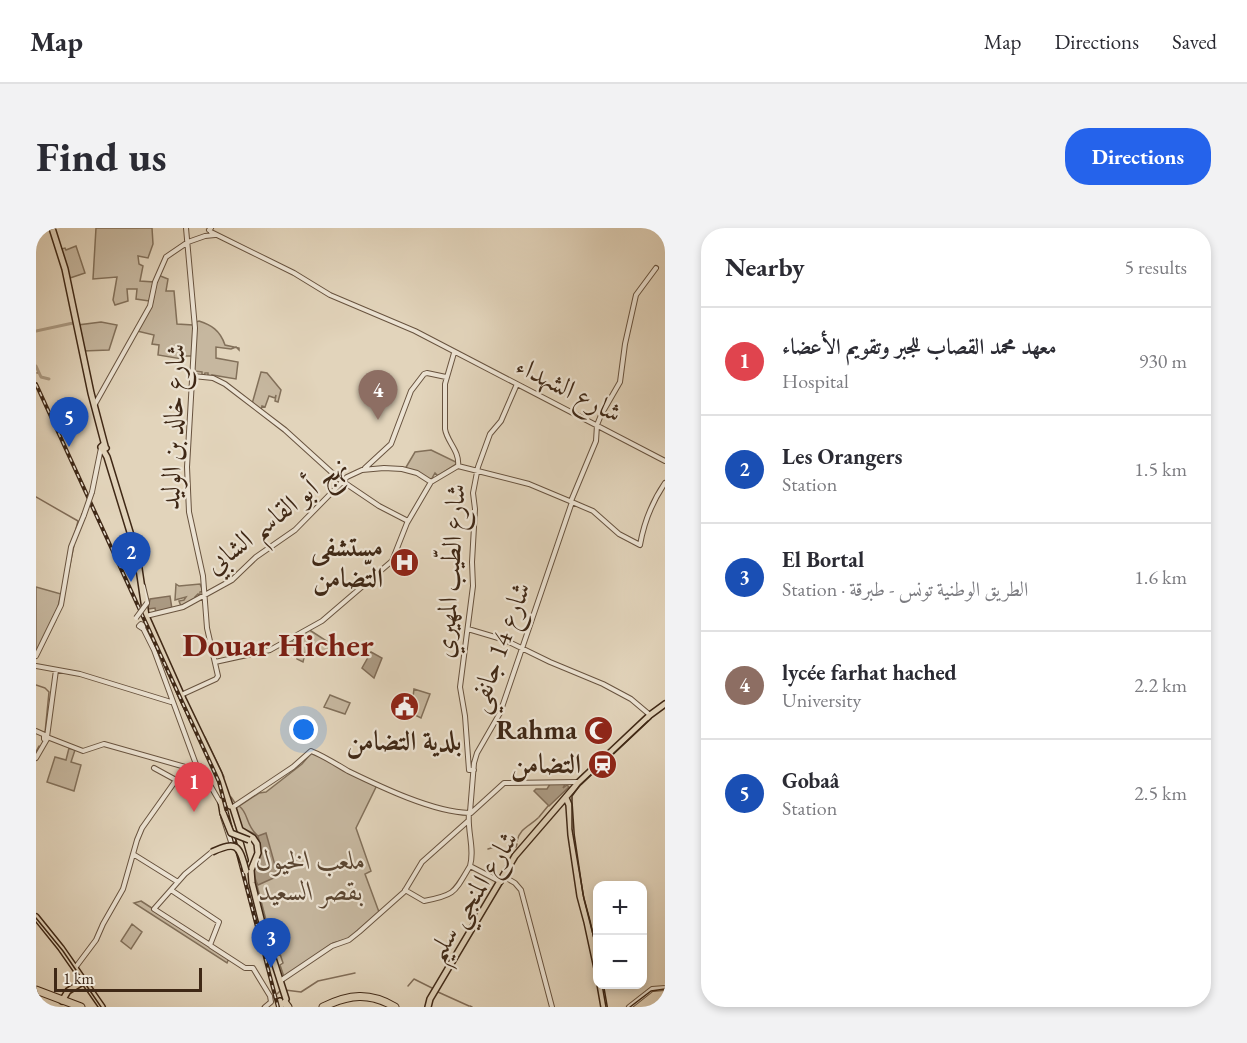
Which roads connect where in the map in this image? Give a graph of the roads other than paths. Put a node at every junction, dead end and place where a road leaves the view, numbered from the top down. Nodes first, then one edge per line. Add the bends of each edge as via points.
1 (51, 228) edge
2 (186, 228) edge
3 (210, 233) edge
4 (188, 242) junction
5 (656, 268) dead end
6 (454, 353) junction
7 (193, 376) junction
8 (446, 377) junction
9 (517, 384) junction
10 (93, 405) junction
11 (597, 425) junction
12 (103, 449) junction
13 (665, 461) edge
14 (458, 466) junction
15 (363, 470) junction
16 (477, 471) junction
17 (343, 482) junction
18 (431, 482) junction
19 (665, 483) edge
20 (572, 502) junction
21 (408, 521) junction
22 (142, 584) junction
23 (205, 594) junction
24 (147, 616) junction
25 (136, 617) junction
26 (468, 629) junction
27 (521, 647) junction
28 (36, 656) edge
29 (215, 662) junction
30 (36, 665) edge
31 (56, 672) junction
32 (182, 695) junction
33 (172, 702) junction
34 (665, 705) edge
35 (649, 715) junction
36 (45, 737) edge
37 (36, 758) edge
38 (196, 767) junction
39 (154, 768) dead end
40 (471, 770) junction
41 (578, 783) junction
42 (568, 801) junction
43 (222, 803) junction
44 (232, 805) junction
45 (224, 813) junction
46 (470, 813) junction
47 (235, 820) junction
48 (228, 831) junction
49 (253, 842) junction
50 (241, 843) junction
51 (209, 853) junction
52 (133, 854) junction
53 (470, 866) junction
54 (249, 872) junction
55 (501, 879) junction
56 (178, 882) junction
57 (171, 890) junction
58 (405, 890) junction
59 (36, 917) edge
60 (593, 943) edge
61 (210, 945) junction
62 (593, 954) edge
63 (75, 968) junction
64 (83, 981) junction
65 (281, 981) junction
66 (665, 988) edge
67 (601, 989) edge
68 (36, 990) edge
69 (371, 997) junction
70 (62, 1000) junction
71 (283, 1004) edge
72 (267, 1006) edge
73 (80, 1007) edge
74 (101, 1007) edge
75 (325, 1007) edge
76 (387, 1007) edge
77 (394, 1007) edge
78 (402, 1007) edge
79 (428, 1007) edge
80 (551, 1007) edge
81 (604, 1007) edge
82 (630, 1007) edge

1 - 10 main road via 64,269
2 - 4 street, شارع خالد بن الوليد
3 - 4 street
3 - 6 street, شارع الشهداء
4 - 7 street, شارع خالد بن الوليد via 195,324
4 - 10 street via 165,259 148,310
5 - 11 street, شارع 14 جانفي via 636,295 620,382
6 - 8 street
6 - 9 street, شارع الشهداء
7 - 17 street via 225,384
7 - 23 street, شارع خالد بن الوليد via 187,476 189,519
8 - 14 street via 445,429
8 - 15 street via 424,374 411,391 390,446
9 - 11 street, شارع الشهداء
9 - 16 street, شارع الطّيب المهيري via 501,420 490,434
10 - 12 main road
11 - 13 street, شارع الشهداء
11 - 20 street, شارع 14 جانفي via 596,441
12 - 22 main road via 138,555
12 - 28 street, bridge via 71,547 61,605
14 - 16 street
14 - 18 street
15 - 17 street, نهج أبو القاسم الشابي
15 - 18 street, نهج أبو القاسم الشابي via 402,469
16 - 20 street via 529,484
16 - 26 street, شارع الطّيب المهيري via 473,493 474,580
17 - 21 street
17 - 23 street, نهج أبو القاسم الشابي via 291,533 234,578
18 - 21 street
19 - 20 street via 648,512 641,543 618,533 593,511
20 - 27 street, شارع 14 جانفي
21 - 29 street via 392,561 322,621 270,650
22 - 24 main road
22 - 25 street, bridge
22 - 25 street, bridge via 147,603
23 - 24 street, نهج أبو القاسم الشابي via 183,607
23 - 29 street, شارع خالد بن الوليد
24 - 32 main road
25 - 33 street via 154,650
26 - 27 street
26 - 40 street, شارع الطّيب المهيري via 460,687
27 - 35 street via 613,688
27 - 40 street, شارع 14 جانفي via 500,712
29 - 32 street via 218,678
30 - 31 street
31 - 33 street via 88,676
31 - 36 street
32 - 44 main road
32 - 44 main road
33 - 38 street
34 - 35 main road, شارع المنجي سليم
35 - 41 main road, شارع المنجي سليم
36 - 37 street
36 - 38 street via 86,752 104,744
38 - 43 street
39 - 52 street via 177,780 145,824
40 - 46 street, شارع 14 جانفي
41 - 42 main road, شارع المنجي سليم
41 - 46 street via 504,783
42 - 55 main road, شارع المنجي سليم via 519,851
42 - 60 main road
42 - 62 main road via 575,869
43 - 45 main road
43 - 48 street via 230,826
44 - 46 street via 293,767 311,751 434,807
44 - 47 main road
44 - 47 main road
45 - 48 main road, bridge
45 - 49 main road, bridge via 232,832
46 - 53 street, شارع 14 جانفي
46 - 58 street via 422,862
47 - 49 main road
47 - 49 main road via 249,855 255,850
47 - 50 main road
48 - 49 main road, bridge
48 - 51 street via 231,844
48 - 54 main road, bridge via 239,840
49 - 50 main road via 254,855 248,856
49 - 54 main road via 258,853
50 - 54 main road
51 - 54 main road, bridge via 236,846
51 - 56 street
52 - 56 street
52 - 63 street via 123,889 96,940
53 - 55 street
53 - 58 street via 449,895 424,901
54 - 65 main road
54 - 65 main road
55 - 79 main road, شارع المنجي سليم
55 - 79 main road, شارع المنجي سليم via 469,929
55 - 80 street via 521,893
56 - 57 street
57 - 61 street via 219,922
57 - 61 street via 154,909
58 - 65 street via 356,935 332,946
59 - 63 main road
61 - 72 street via 245,968 253,968 270,996
63 - 64 main road
64 - 70 main road
64 - 74 main road
65 - 71 main road
66 - 82 street via 652,989
67 - 81 main road
68 - 70 highway
69 - 75 highway via 351,997
69 - 76 highway
69 - 77 highway
69 - 78 highway
70 - 73 highway

